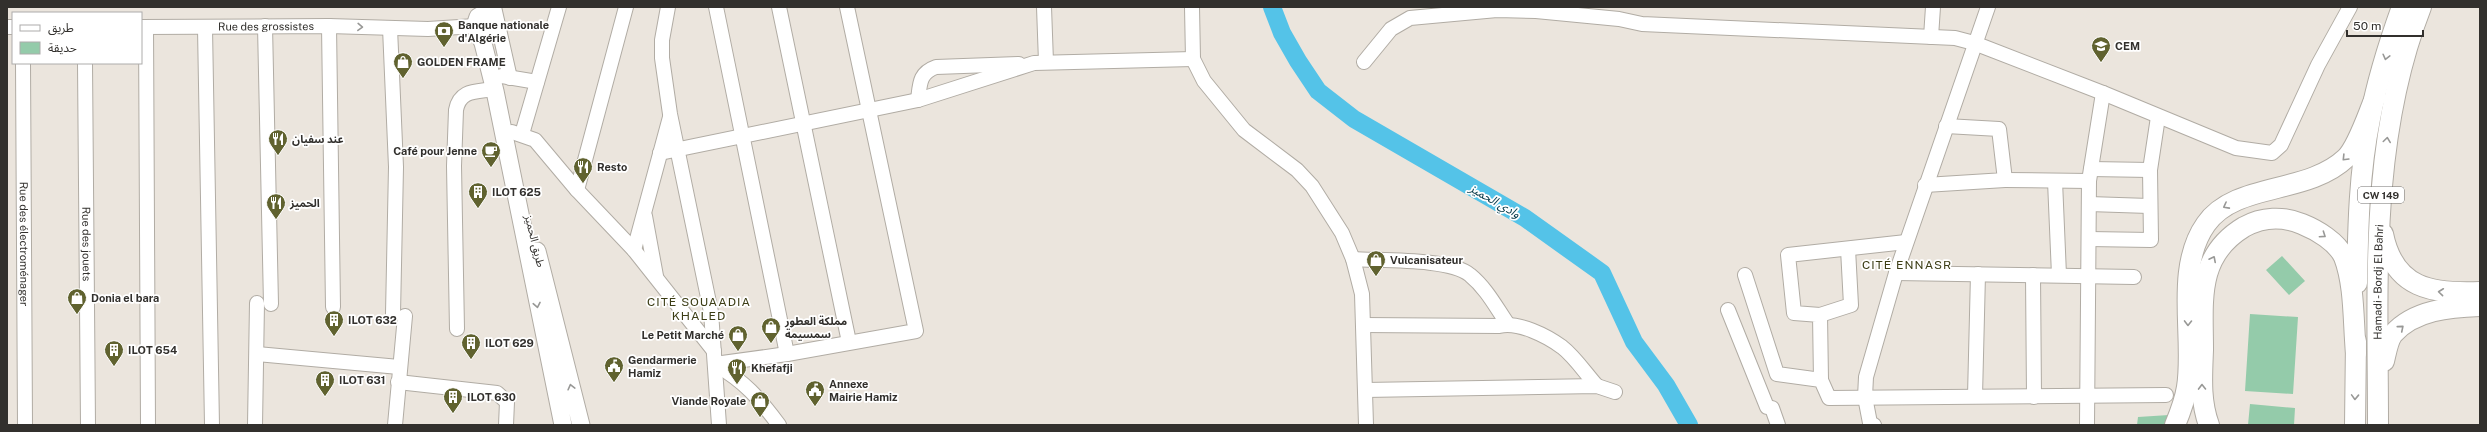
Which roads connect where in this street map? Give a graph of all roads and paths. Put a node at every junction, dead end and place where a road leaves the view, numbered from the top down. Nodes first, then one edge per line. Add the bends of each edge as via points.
1 (559, 7) edge
2 (626, 7) edge
3 (668, 7) edge
4 (716, 7) edge
5 (779, 7) edge
6 (847, 7) edge
7 (1044, 7) edge
8 (1192, 7) edge
9 (1933, 7) edge
10 (1988, 7) edge
11 (2350, 7) edge
12 (2402, 7) edge
13 (2421, 7) edge
14 (482, 19) edge
15 (265, 26) junction
16 (329, 26) junction
17 (144, 27) edge
18 (205, 28) junction
19 (390, 28) junction
20 (1931, 37) junction
21 (1974, 43) junction
22 (1193, 59) junction
23 (1364, 62) dead end
24 (1040, 63) junction
25 (23, 64) edge
26 (85, 64) edge
27 (502, 81) junction
28 (537, 82) junction
29 (2103, 92) junction
30 (2375, 98) junction
31 (918, 100) junction
32 (868, 109) junction
33 (670, 114) junction
34 (2158, 117) junction
35 (804, 123) junction
36 (1946, 126) junction
37 (517, 133) junction
38 (744, 135) junction
39 (678, 149) junction
40 (660, 153) junction
41 (2150, 170) junction
42 (2090, 175) junction
43 (2005, 180) junction
44 (2055, 181) junction
45 (1925, 185) junction
46 (577, 190) junction
47 (2089, 204) junction
48 (2149, 206) junction
49 (645, 212) junction
50 (2379, 214) junction
51 (2089, 239) junction
52 (1906, 242) junction
53 (1848, 249) junction
54 (634, 250) junction
55 (1353, 259) junction
56 (1896, 273) junction
57 (1978, 274) junction
58 (1746, 275) dead end
59 (2033, 275) junction
60 (2059, 275) junction
61 (2088, 276) junction
62 (2134, 277) dead end
63 (657, 278) junction
64 (2480, 292) edge
65 (2480, 306) edge
66 (333, 308) dead end
67 (1728, 310) dead end
68 (1820, 315) junction
69 (1508, 323) junction
70 (1363, 325) junction
71 (457, 328) dead end
72 (849, 342) junction
73 (257, 354) junction
74 (787, 354) junction
75 (714, 357) junction
76 (1772, 361) junction
77 (2356, 361) junction
78 (399, 367) junction
79 (1752, 370) junction
80 (1820, 380) junction
81 (398, 382) junction
82 (1597, 386) junction
83 (2378, 388) junction
84 (1365, 390) junction
85 (1615, 392) dead end
86 (2166, 395) dead end
87 (1975, 396) junction
88 (1865, 397) junction
89 (2034, 397) junction
90 (2087, 397) junction
91 (2378, 422) edge
92 (25, 425) edge
93 (88, 425) edge
94 (148, 425) edge
95 (212, 425) edge
96 (254, 425) edge
97 (395, 425) edge
98 (506, 425) edge
99 (563, 425) edge
100 (581, 425) edge
101 (719, 425) edge
102 (779, 425) edge
103 (1366, 425) edge
104 (1778, 425) edge
105 (1874, 425) edge
106 (2087, 425) edge
107 (2175, 425) edge
108 (2209, 425) edge
109 (2355, 425) edge

1 - 28 street
2 - 46 street
3 - 33 street via 662,40 662,58
4 - 38 street
5 - 35 street
6 - 32 street
7 - 24 street
8 - 22 street
9 - 20 street
10 - 21 street
11 - 34 street via 2318,65 2277,150 2272,153 2236,148
12 -> 30 highway, Hamadi - Bordj El Bahri / CW 149
50 -> 13 highway, Hamadi - Bordj El Bahri / CW 149 via 2394,93 2409,36
14 - 19 street, Rue des grossistes via 437,29
14 - 27 main road, طريق الحميز
14 - 27 street
15 - 16 street, Rue des grossistes
15 - 18 street, Rue des grossistes
15 - 73 street via 264,304
16 -> 19 street, Rue des grossistes
16 - 66 street
17 - 18 street, Rue des grossistes
17 - 94 street
18 - 95 street
19 - 78 street via 396,167
20 - 21 street via 1955,38
20 - 23 street via 1642,24 1619,19 1498,10 1410,18 1392,29
21 - 29 street
21 - 36 street
22 - 24 street
22 - 55 street via 1204,81 1244,130 1297,170 1312,186 1342,234
24 - 31 street
24 - 31 street via 936,67 922,75
25 - 92 street, Rue des électroménager
26 - 93 street, Rue des jouets
27 - 28 street
27 - 37 main road, طريق الحميز
27 - 71 street via 468,92 458,101 456,110 454,166
27 -> 99 main road, طريق الحميز via 530,267
28 - 37 street
29 - 34 street
29 - 42 street
30 - 77 highway, Hamadi - Bordj El Bahri / CW 149 via 2363,158 2358,221
30 -> 107 highway via 2347,157 2332,169 2314,179 2240,199 2221,207 2206,224 2195,245 2190,273 2187,387
31 - 32 street
32 - 35 street
32 - 72 street via 916,331
33 - 39 street
33 - 40 street
34 - 41 street
35 - 38 street
35 - 72 street
36 - 43 street via 1999,129
36 - 45 street
37 - 46 street via 535,140
100 -> 37 main road, طريق الحميز via 520,181
38 - 39 street
38 - 74 street
39 - 40 street
39 - 75 street via 711,312
40 - 49 street
41 - 42 street
41 - 48 street
42 - 44 street
42 - 47 street
43 - 44 street
43 - 45 street
44 - 60 street
45 - 52 street
46 - 54 street
47 - 48 street
47 - 51 street
48 - 51 street via 2151,240
49 - 54 street
49 - 63 street
64 -> 50 highway via 2432,291 2410,282 2394,264 2386,247
50 - 83 highway, Hamadi - Bordj El Bahri / CW 149
51 - 61 street
52 - 53 street
52 - 56 street
53 - 68 street via 1851,305
53 - 68 street via 1788,255 1794,313
54 - 63 street
55 - 69 street via 1445,264 1469,274 1484,289
55 - 70 street via 1362,294
56 - 57 street
56 - 88 street via 1866,377
57 - 59 street
57 - 87 street
58 - 76 street
59 - 60 street
59 - 89 street
60 - 61 street
61 - 62 street
61 - 90 street
63 - 75 street
83 -> 65 highway via 2392,335 2411,319 2453,307
67 - 79 street
68 - 80 street
69 - 70 street via 1500,326
69 - 82 street via 1538,334 1562,348
70 - 84 street
72 - 74 street
73 - 78 street
73 - 96 street
74 - 75 street
75 - 101 street
75 - 102 street via 753,391
76 - 79 street
76 - 80 street via 1777,374
108 -> 77 highway via 2203,411 2202,387 2203,294 2207,271 2214,254 2230,236 2252,223 2273,218 2292,220 2329,240 2343,256 2349,278
77 -> 109 highway, CW 149
78 - 81 street
79 - 104 street via 1767,407 1772,408
80 - 88 street via 1829,398
81 - 97 street
81 - 98 street via 497,393 507,402
82 - 84 street
82 - 85 street
83 - 91 highway, Hamadi - Bordj El Bahri / CW 149
84 - 103 street
86 - 90 street
87 - 88 street
87 - 89 street
88 - 105 street via 1870,423
89 - 90 street
90 - 106 street

